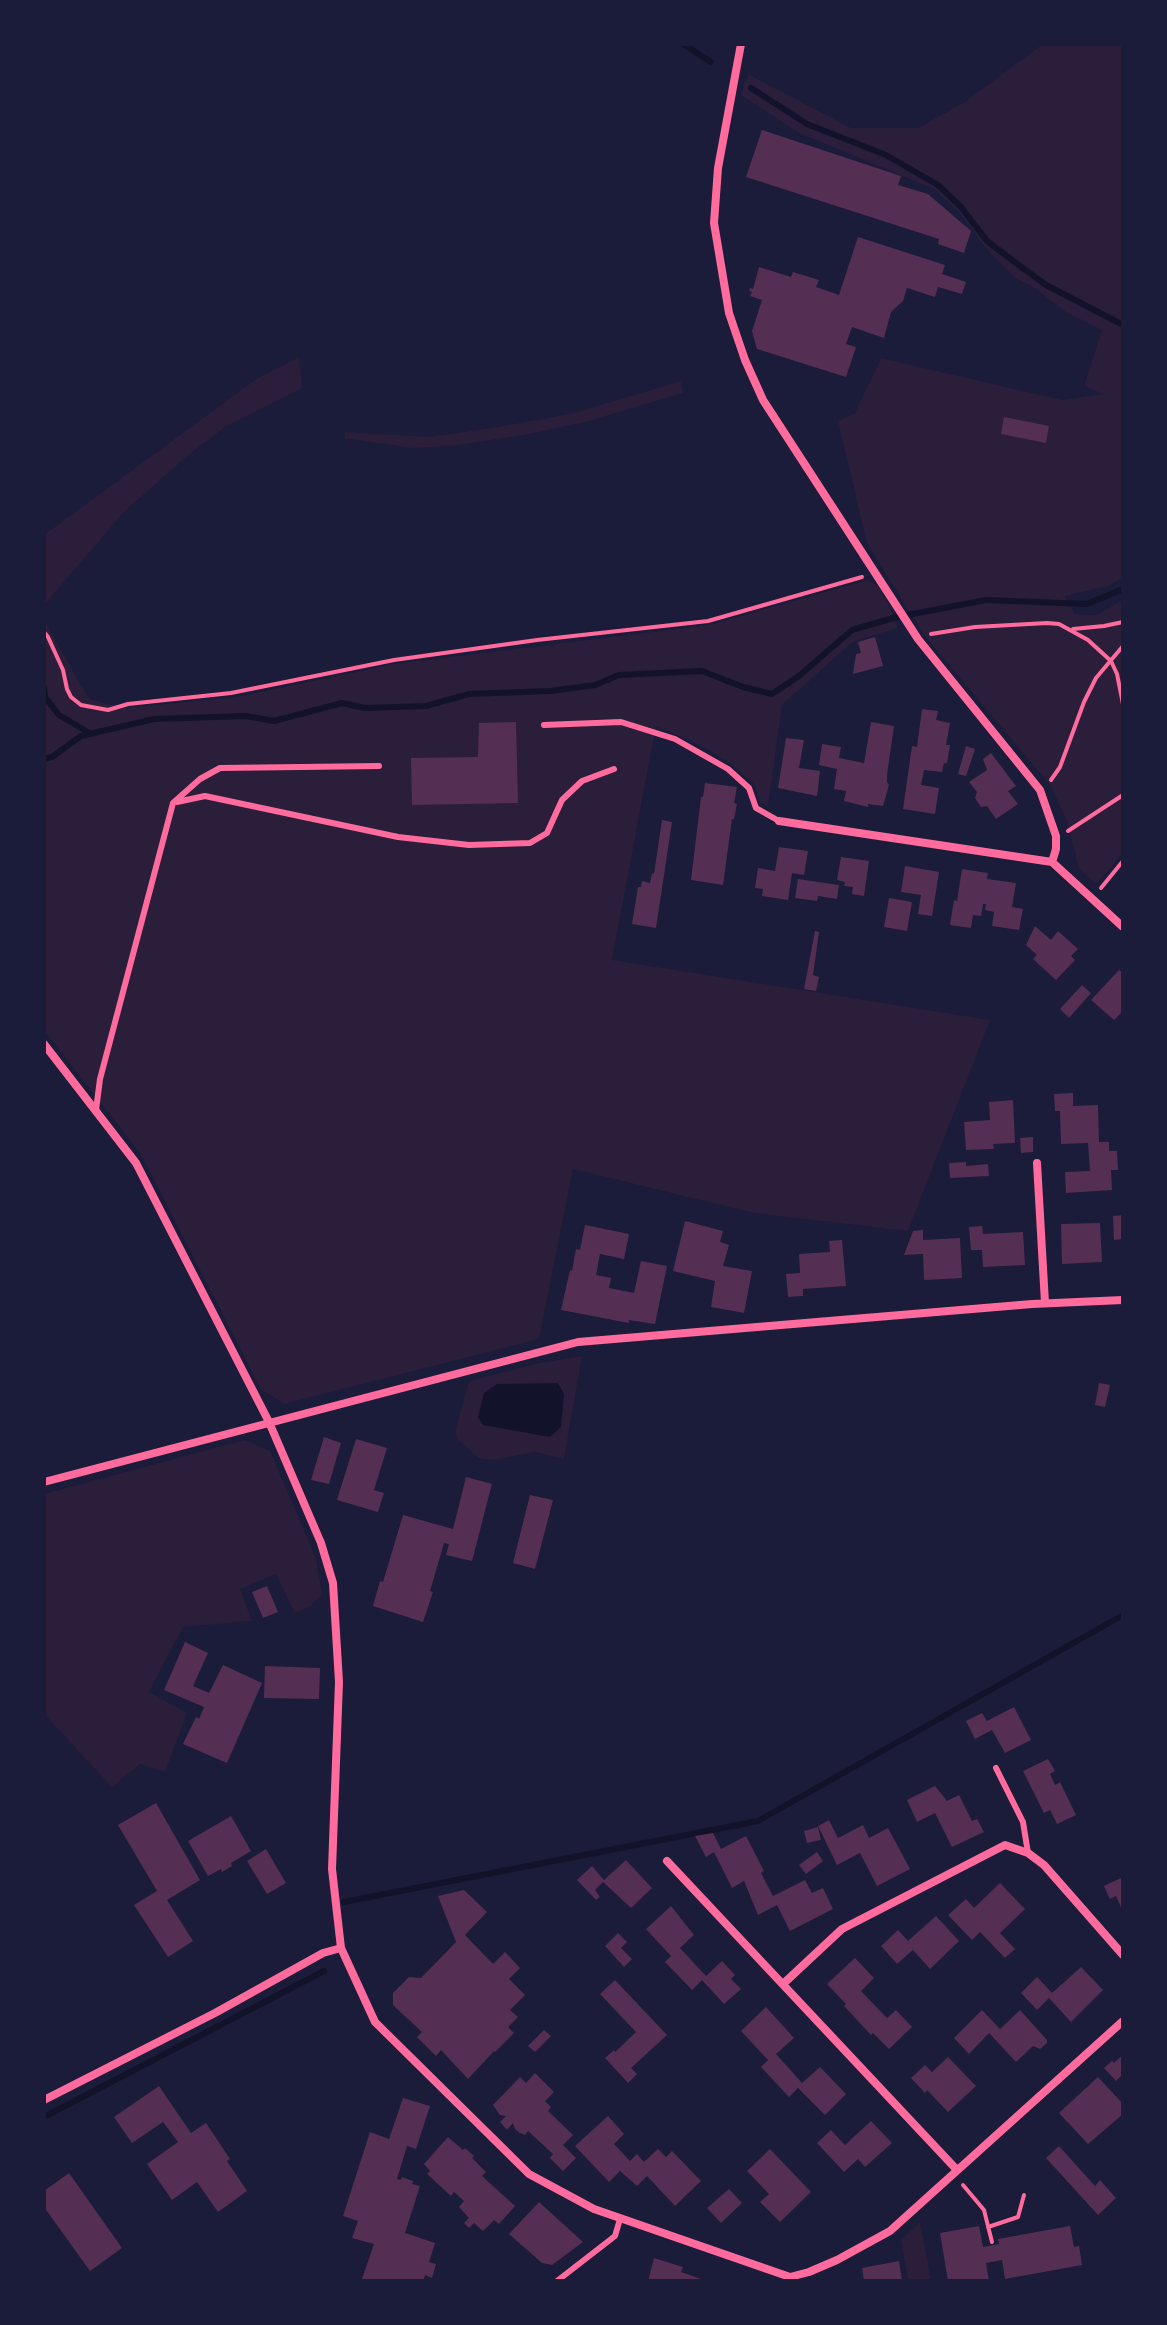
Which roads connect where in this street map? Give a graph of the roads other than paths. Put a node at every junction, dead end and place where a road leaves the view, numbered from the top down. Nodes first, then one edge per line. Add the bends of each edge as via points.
1 (741, 44) edge
2 (544, 725) dead end
3 (379, 766) dead end
4 (614, 769) dead end
5 (173, 803) junction
6 (779, 821) joint
7 (1052, 862) junction
8 (1123, 927) edge
9 (44, 1044) edge
10 (96, 1110) junction
11 (1037, 1163) dead end
12 (1123, 1300) edge
13 (1045, 1303) junction
14 (269, 1422) junction
15 (44, 1482) edge
16 (996, 1768) dead end
17 (1028, 1853) junction
18 (667, 1861) dead end
19 (341, 1948) junction
20 (1123, 1955) edge
21 (783, 1984) junction
22 (1123, 2021) edge
23 (44, 2100) edge
24 (957, 2170) junction
25 (620, 2219) junction
26 (790, 2279) edge
27 (557, 2281) edge

1 - 7 street via 718,168 714,223 729,313 745,360 763,400 911,629 1040,790 1056,836
2 - 6 lane via 621,722 675,739 728,769 749,788 756,808
3 - 5 lane via 220,768
4 - 5 lane via 582,781 562,800 547,833 530,843 469,845 398,837 205,796
5 - 10 lane
6 - 7 street
7 - 8 street
9 - 10 street
10 - 14 street via 136,1163
11 - 13 street
12 - 13 street
13 - 14 street via 578,1342
14 - 15 street
14 - 19 street via 333,1583 339,1682 332,1869
16 - 17 lane via 1023,1822
17 - 20 street
17 - 21 street via 1005,1845 842,1929
18 - 21 street
19 - 23 street
19 - 25 street via 375,2022 529,2174
21 - 24 street
22 - 24 street
24 - 26 street via 890,2231
25 - 26 street
25 - 27 lane via 615,2236

